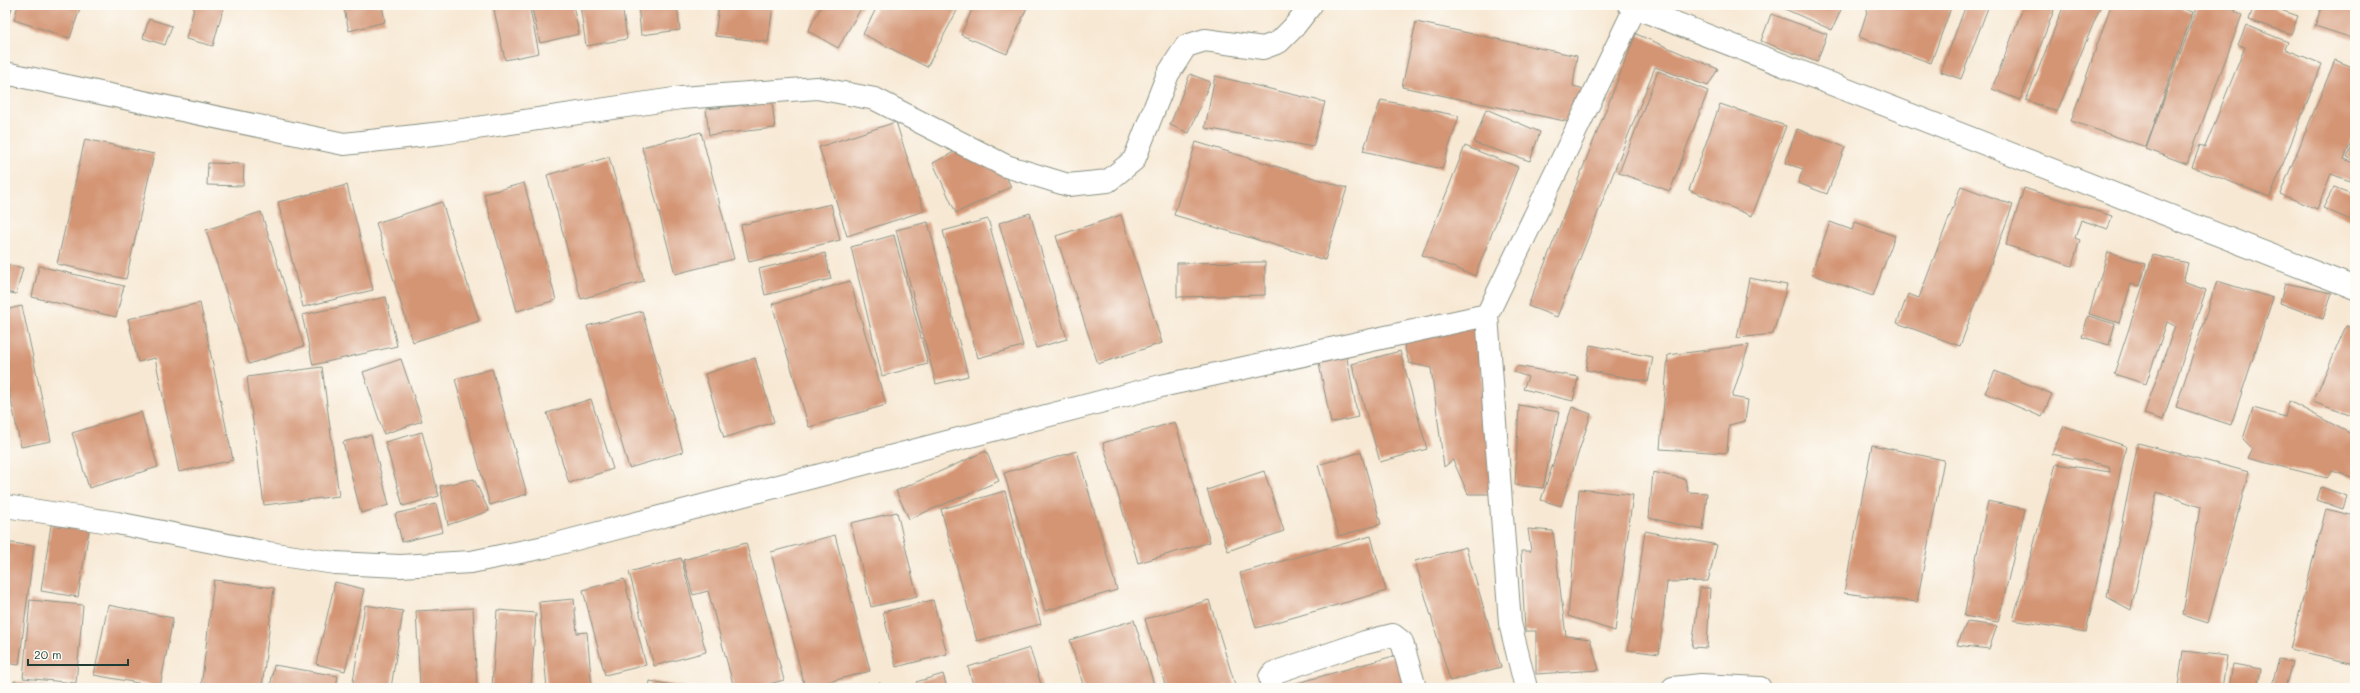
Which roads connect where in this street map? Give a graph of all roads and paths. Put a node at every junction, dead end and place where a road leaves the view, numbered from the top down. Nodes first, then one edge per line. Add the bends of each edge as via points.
1 (1311, 5) edge
2 (1632, 6) edge
3 (5, 73) edge
4 (2355, 288) edge
5 (1487, 315) junction
6 (5, 506) edge
7 (1272, 688) edge
8 (1415, 688) edge
9 (1526, 688) edge
10 (1673, 688) edge
11 (1760, 688) edge

1 - 3 street via 1279,42 1263,48 1205,40 1186,46 1168,74 1134,160 1108,181 1068,185 1006,166 875,99 817,88 681,98 442,133 344,144
2 - 4 street
2 - 5 street
5 - 6 street via 1161,386 545,547 471,562 400,566 335,563 268,553 110,522
5 - 9 street via 1510,623
7 - 8 street via 1270,677 1273,673 1365,642 1393,636 1402,642
10 - 11 street via 1701,685

